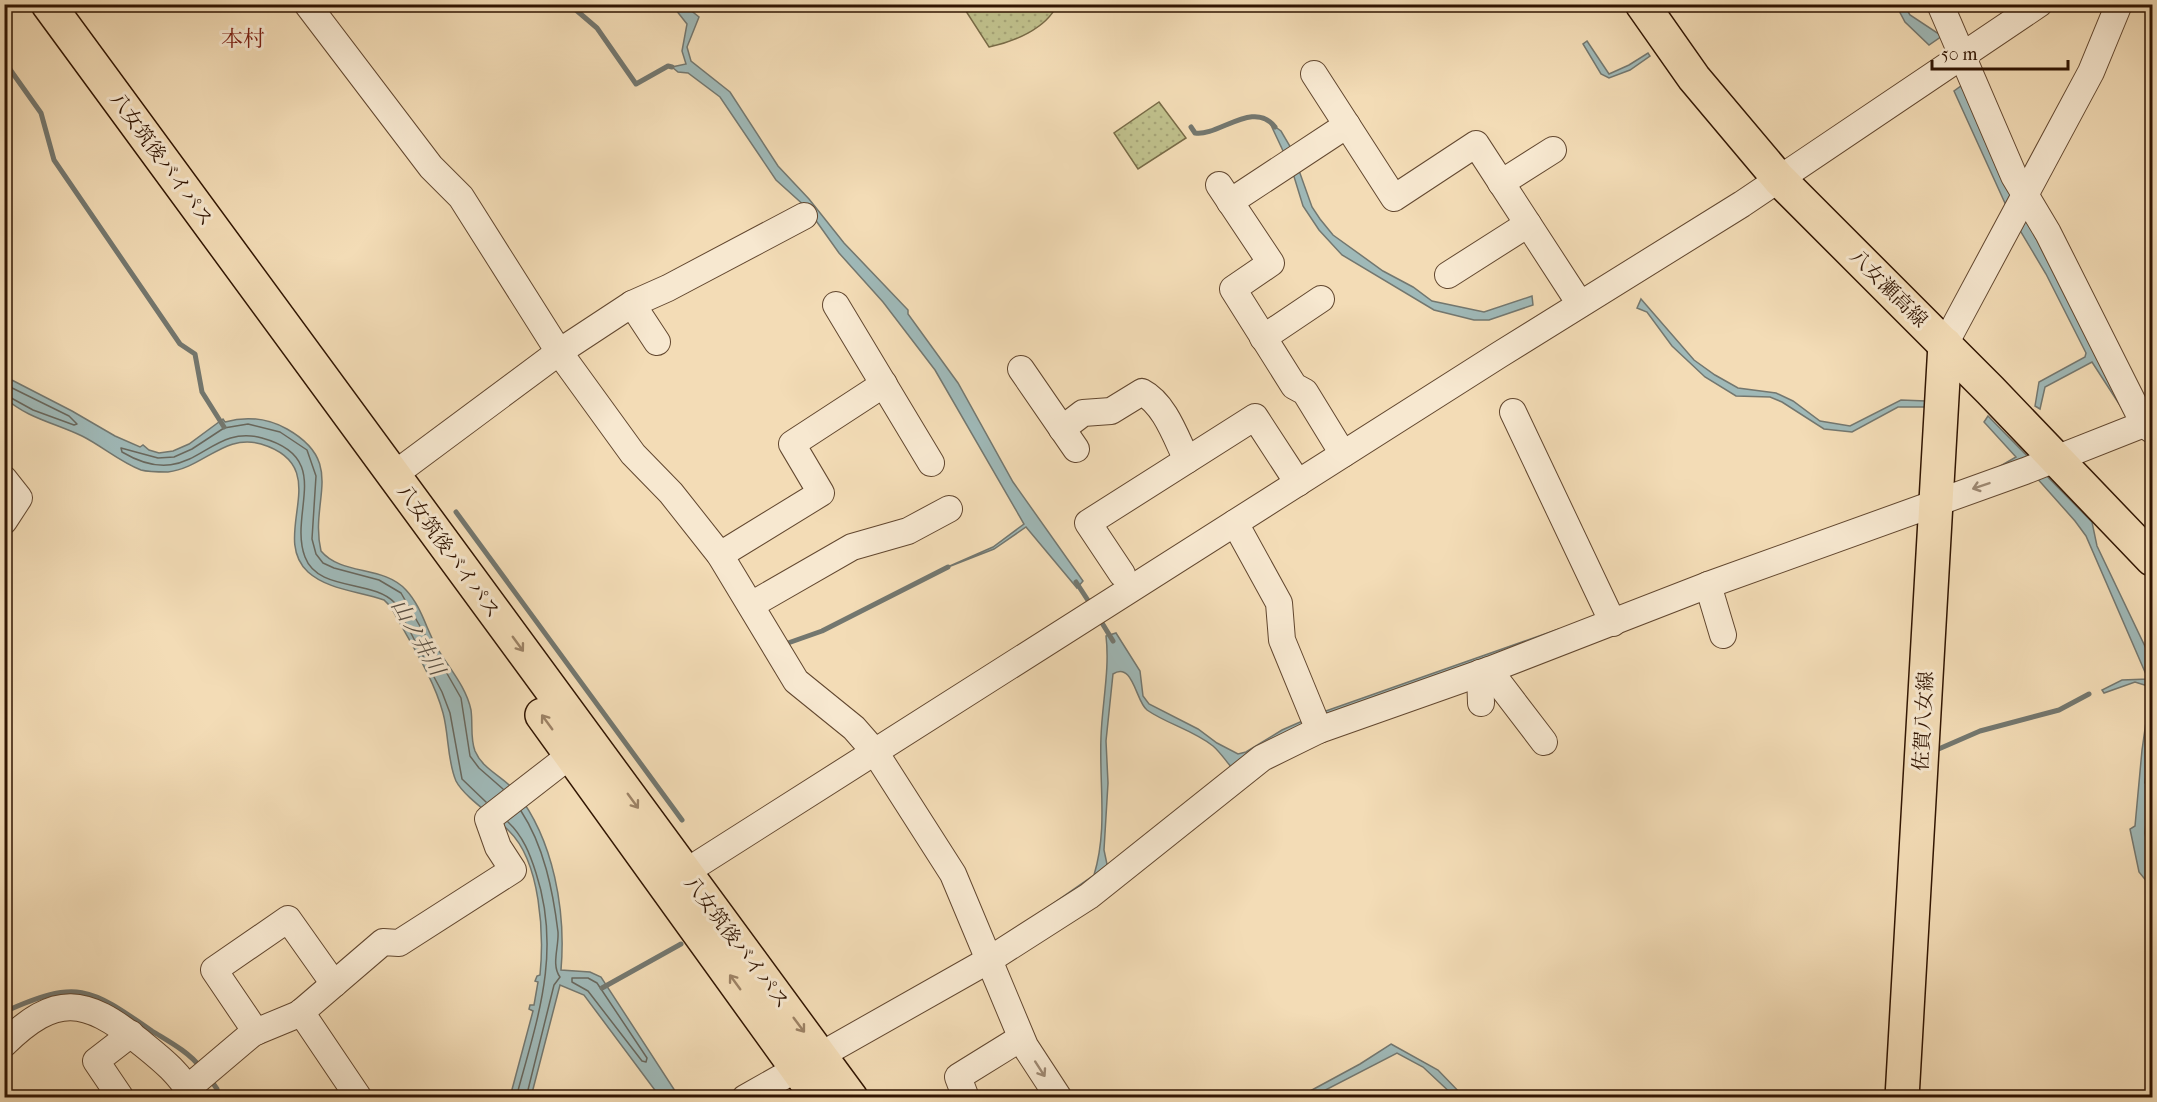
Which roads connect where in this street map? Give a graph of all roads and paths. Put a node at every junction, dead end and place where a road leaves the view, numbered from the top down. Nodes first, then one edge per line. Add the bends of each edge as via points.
1 (24, 4) edge
2 (48, 4) edge
3 (307, 4) edge
4 (1642, 4) edge
5 (1940, 4) edge
6 (2039, 4) edge
7 (2119, 4) edge
8 (1960, 56) junction
9 (1314, 75) dead end
10 (1347, 125) junction
11 (1553, 150) dead end
12 (1779, 179) junction
13 (1501, 183) junction
14 (2025, 196) junction
15 (804, 216) dead end
16 (1528, 224) junction
17 (1448, 275) dead end
18 (1321, 299) dead end
19 (632, 304) junction
20 (1580, 304) junction
21 (836, 305) dead end
22 (1263, 338) junction
23 (657, 342) dead end
24 (1945, 344) junction
25 (559, 352) junction
26 (1021, 369) dead end
27 (884, 384) junction
28 (1513, 412) dead end
29 (2148, 427) edge
30 (1343, 454) junction
31 (1187, 460) junction
32 (931, 463) dead end
33 (407, 465) dead end
34 (2041, 465) junction
35 (4, 479) edge
36 (1298, 483) junction
37 (1934, 503) junction
38 (949, 509) dead end
39 (4, 520) edge
40 (1235, 523) junction
41 (720, 555) junction
42 (2152, 559) edge
43 (1122, 574) dead end
44 (1719, 576) junction
45 (751, 605) junction
46 (1613, 623) junction
47 (1723, 635) dead end
48 (1475, 670) junction
49 (1481, 703) dead end
50 (1319, 730) junction
51 (1544, 742) dead end
52 (875, 752) junction
53 (559, 764) dead end
54 (675, 879) junction
55 (988, 960) junction
56 (334, 984) junction
57 (301, 1012) junction
58 (256, 1032) junction
59 (131, 1034) junction
60 (1021, 1038) junction
61 (4, 1044) edge
62 (810, 1063) junction
63 (190, 1093) edge
64 (121, 1098) edge
65 (359, 1098) edge
66 (745, 1098) edge
67 (818, 1098) edge
68 (851, 1098) edge
69 (966, 1098) edge
70 (1059, 1098) edge
71 (1902, 1098) edge

54 -> 1 main road, 八女筑後バイパス
2 -> 54 main road, 八女筑後バイパス
3 - 25 street via 431,167 461,197
4 - 12 main road, 八女瀬高線 via 1694,78
5 - 8 street
6 - 8 street
7 - 14 street via 2091,72
8 - 12 street
8 - 14 street
9 - 10 street
10 - 13 street via 1394,198 1476,144
10 - 22 street via 1225,194 1271,263 1233,290
11 - 13 street
12 - 20 street
12 - 24 main road, 八女瀬高線
13 - 16 street
14 - 24 street
14 - 29 street
15 - 19 street
16 - 17 street
16 - 20 street
18 - 22 street
19 - 23 street
19 - 25 street
20 - 30 street
21 - 27 street
22 - 30 street via 1294,386 1305,392
24 - 34 main road, 八女瀬高線
24 - 37 main road, 佐賀八女線
25 - 33 street
25 - 41 street via 633,454 671,493
26 - 31 street via 1069,439 1083,413 1111,411 1142,392 1151,396
27 - 32 street
27 - 41 street via 792,444 821,493
28 - 46 street
29 - 34 street
30 - 36 street
31 - 36 street via 1255,417
31 - 43 street via 1088,523
34 -> 37 street
34 - 42 main road, 八女瀬高線
35 - 39 street via 19,498
36 - 40 street
37 - 44 street via 1750,561
37 - 71 main road, 佐賀八女線
38 - 45 street via 908,531 852,547
40 - 50 street via 1279,603 1282,640
40 - 52 street
41 - 45 street
44 - 46 street
44 - 47 street
45 - 52 street via 796,681 854,728
46 - 48 street via 1565,631
48 - 49 street
48 - 50 street
48 - 51 street
50 - 55 street via 1262,758 1089,896
52 - 54 street
52 - 55 street via 954,873
53 - 56 street via 488,819 498,848 513,870 399,943 383,942
54 - 62 main road, 八女筑後バイパス
55 - 60 street
55 - 62 street
56 - 57 street
56 - 58 street via 288,919 214,970
57 - 58 street
57 - 65 street
58 - 63 street
59 - 61 street via 102,1014 67,1007 46,1011
59 - 63 street via 169,1064
59 - 64 street via 96,1061
60 - 69 street via 958,1077
60 -> 70 street
62 - 66 street
62 - 67 main road, 八女筑後バイパス
62 - 68 main road, 八女筑後バイパス

